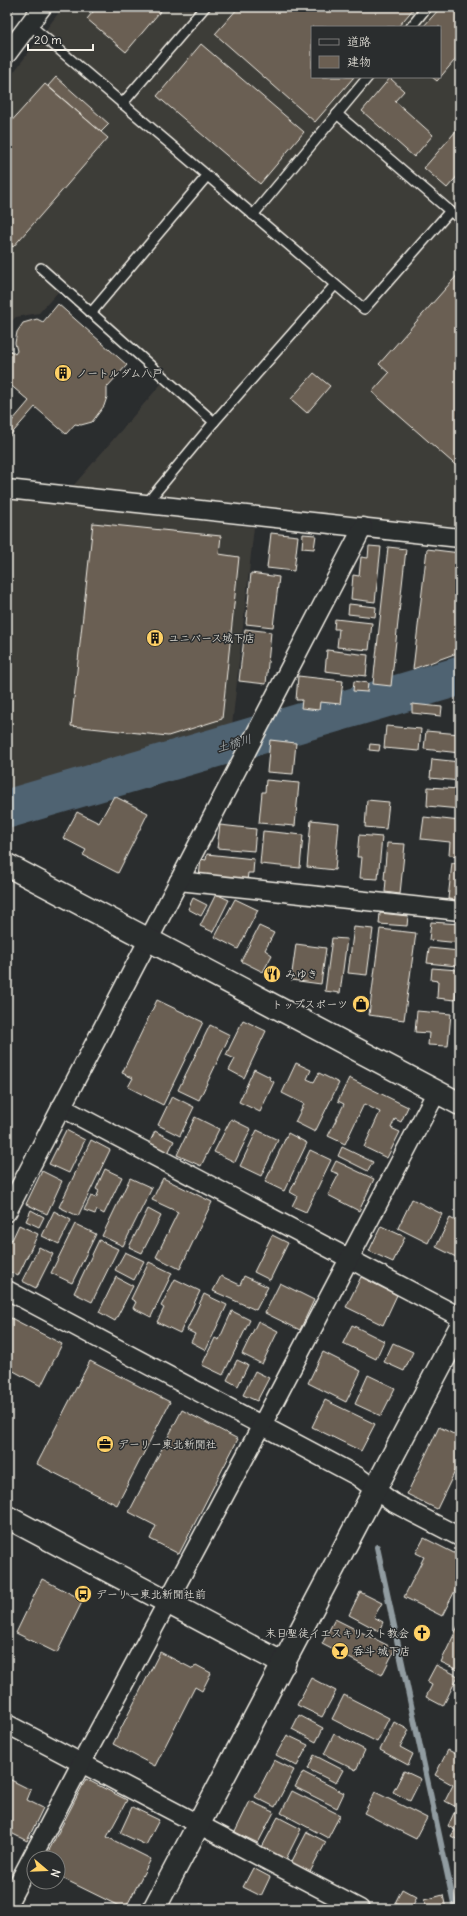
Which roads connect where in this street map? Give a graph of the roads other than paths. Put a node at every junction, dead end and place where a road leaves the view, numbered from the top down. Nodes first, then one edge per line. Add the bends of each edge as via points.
1 (42, 7) edge
2 (205, 7) edge
3 (427, 7) edge
4 (29, 24) junction
5 (411, 26) edge
6 (7, 54) edge
7 (367, 78) edge
8 (122, 104) junction
9 (337, 114) junction
10 (207, 176) junction
11 (450, 211) junction
12 (253, 215) junction
13 (460, 219) edge
14 (42, 268) dead end
15 (335, 285) junction
16 (91, 313) junction
17 (214, 422) junction
18 (7, 489) edge
19 (146, 504) junction
20 (363, 527) junction
21 (460, 538) edge
22 (7, 865) edge
23 (179, 881) junction
24 (460, 911) edge
25 (149, 940) junction
26 (437, 1091) junction
27 (460, 1104) edge
28 (61, 1107) junction
29 (7, 1212) edge
30 (350, 1259) junction
31 (7, 1290) edge
32 (460, 1317) edge
33 (460, 1328) edge
34 (262, 1425) junction
35 (376, 1489) junction
36 (7, 1517) edge
37 (460, 1537) edge
38 (168, 1602) junction
39 (284, 1664) junction
40 (7, 1724) edge
41 (82, 1762) junction
42 (198, 1825) junction
43 (7, 1905) edge
44 (154, 1909) edge
45 (360, 1909) edge

1 - 4 street
2 - 8 lane
3 - 5 lane
4 - 6 street
4 - 8 lane
7 - 9 lane
8 - 10 lane
9 - 11 lane
9 - 12 lane
10 - 12 lane
10 - 16 lane
11 - 13 lane
11 - 15 lane via 364,309
12 - 15 lane
14 - 16 lane
15 - 17 lane
16 - 17 lane
17 - 19 lane
18 - 19 street
19 - 20 street
20 - 21 street
20 - 23 street
22 - 25 street
23 - 24 street
23 - 25 street
25 - 26 street
25 - 28 street
26 - 27 street
26 - 30 street
28 - 29 street
28 - 30 street
30 - 32 street
30 - 34 street
31 - 34 street
33 - 35 street
34 - 35 street via 357,1476
34 - 38 street
35 - 37 street via 392,1502
35 - 39 street
36 - 38 street
38 - 39 street
38 - 41 street
39 - 42 street
40 - 41 street
41 - 42 street
41 - 43 street
42 - 44 street
42 - 45 street

